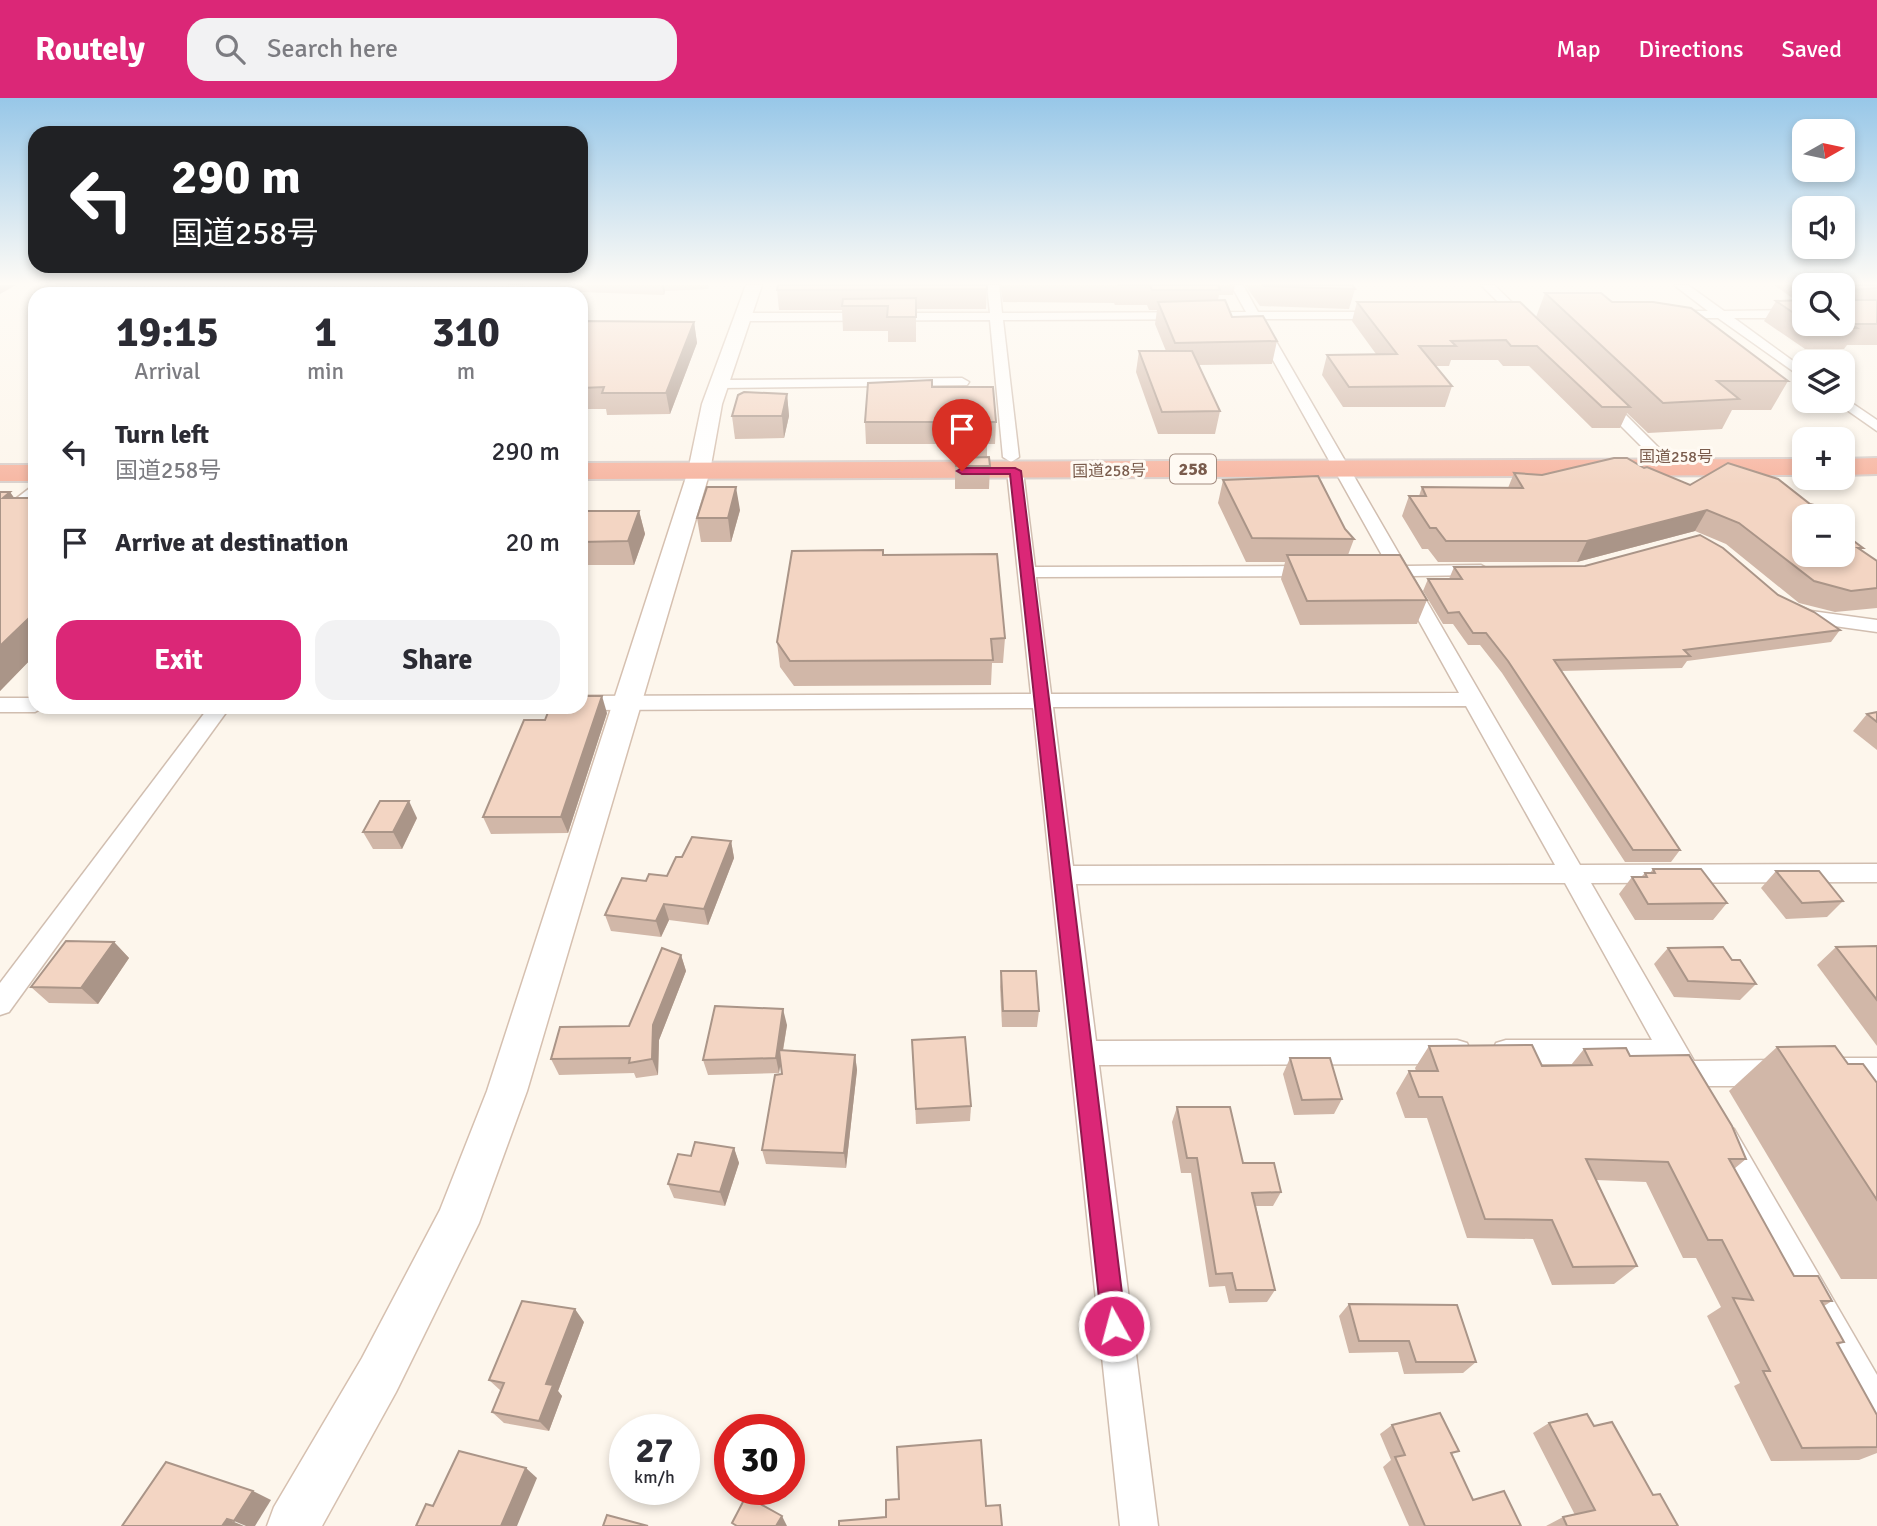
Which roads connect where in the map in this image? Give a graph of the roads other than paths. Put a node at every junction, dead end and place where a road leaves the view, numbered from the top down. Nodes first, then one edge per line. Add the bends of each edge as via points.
1 (732, 352) edge
2 (1001, 352) edge
3 (1275, 352) edge
4 (1771, 352) edge
5 (1792, 366) edge
6 (962, 382) dead end
7 (720, 384) junction
8 (1593, 390) edge
9 (1855, 412) edge
10 (1877, 427) edge
11 (1855, 455) edge
12 (1877, 455) edge
13 (1659, 456) junction
14 (1792, 456) edge
15 (588, 458) edge
16 (0, 461) edge
17 (28, 461) edge
18 (1339, 463) junction
19 (1013, 464) junction
20 (699, 465) junction
21 (1877, 466) edge
22 (1739, 467) junction
23 (1792, 467) edge
24 (1855, 467) edge
25 (588, 471) edge
26 (0, 473) edge
27 (28, 473) edge
28 (1760, 484) edge
29 (28, 495) edge
30 (0, 519) edge
31 (1496, 570) edge
32 (1331, 571) edge
33 (1373, 571) edge
34 (1401, 571) junction
35 (1027, 572) junction
36 (1780, 601) edge
37 (1877, 626) edge
38 (1042, 698) junction
39 (1473, 699) junction
40 (627, 702) junction
41 (588, 703) edge
42 (0, 705) edge
43 (28, 705) edge
44 (215, 714) edge
45 (1572, 873) junction
46 (1877, 873) edge
47 (1063, 875) junction
48 (0, 1004) edge
49 (1083, 1053) junction
50 (1877, 1071) edge
51 (1687, 1075) junction
52 (1714, 1122) edge
53 (1877, 1409) edge
54 (293, 1526) edge
55 (1139, 1526) edge

1 - 7 street
2 - 19 street
3 - 18 street
4 - 5 street
6 - 7 street
7 - 20 street
8 - 13 street
9 - 10 street
11 - 12 highway
13 - 14 highway, 国道258号 / 258
13 - 18 highway, 国道258号 / 258
15 - 20 highway, 国道258号 / 258
16 - 17 highway
18 - 19 highway, 国道258号 / 258
18 - 22 highway, 国道258号 / 258
18 - 34 street
19 - 20 highway, 国道258号 / 258
19 - 35 street
20 - 25 highway, 国道258号 / 258
20 - 40 street
21 - 24 highway
22 - 23 highway, 国道258号 / 258
22 - 28 street
26 - 27 highway
29 - 30 street
31 - 34 street
32 - 35 street
33 - 34 street
34 - 39 street
35 - 38 street
36 - 37 street via 1806,615
38 - 39 street
38 - 40 street
38 - 47 street
39 - 45 street
40 - 41 street
40 - 54 street via 507,1091 457,1223 379,1375
42 - 43 street
44 - 48 street
45 - 46 street
45 - 47 street
45 - 51 street
47 - 49 street
49 - 51 street
49 - 55 street
50 - 51 street
52 - 53 street

